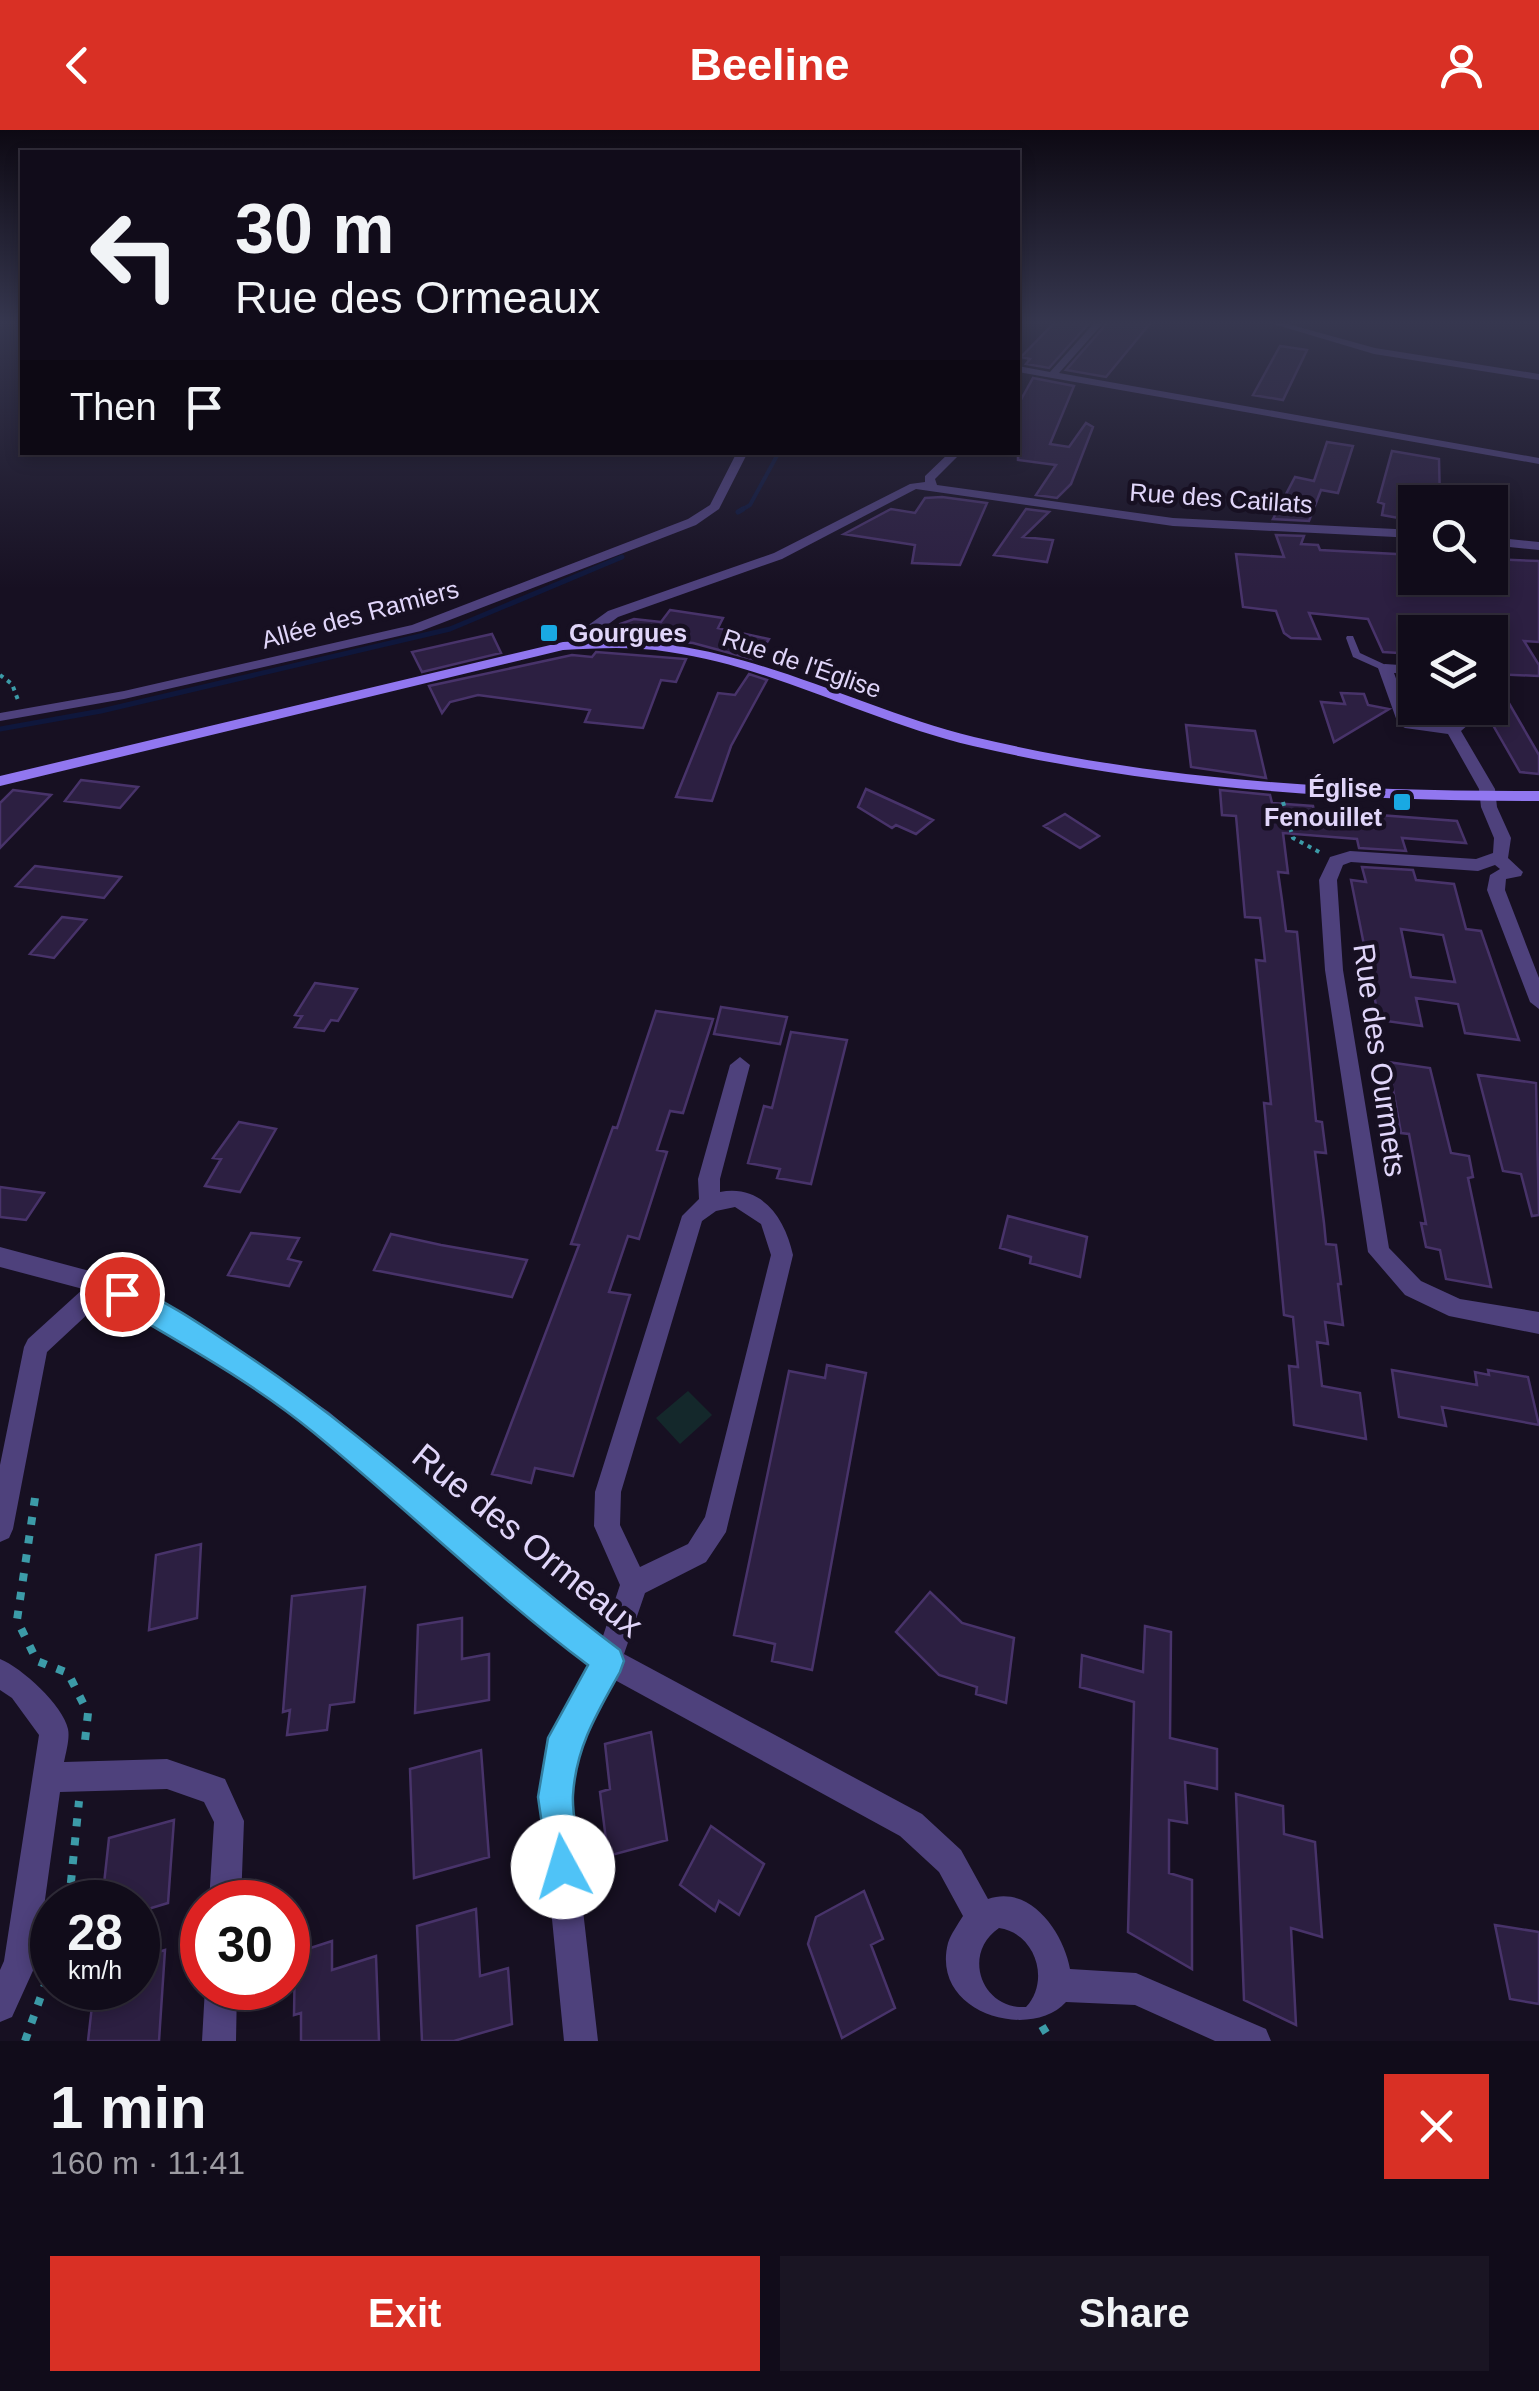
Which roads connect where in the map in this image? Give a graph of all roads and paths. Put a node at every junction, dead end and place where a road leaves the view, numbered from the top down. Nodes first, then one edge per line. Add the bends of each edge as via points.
1 (1247, 410) edge
2 (741, 455) edge
3 (953, 455) edge
4 (1539, 461) edge
5 (925, 483) junction
6 (1398, 533) edge
7 (1508, 543) edge
8 (1539, 546) edge
9 (1350, 638) dead end
10 (587, 643) junction
11 (1385, 668) junction
12 (1398, 669) edge
13 (0, 675) edge
14 (18, 715) junction
15 (0, 717) edge
16 (1460, 725) edge
17 (1453, 730) junction
18 (0, 781) edge
19 (1279, 784) junction
20 (1539, 796) edge
21 (1486, 797) junction
22 (1498, 859) junction
23 (1336, 861) junction
24 (1539, 1002) edge
25 (740, 1065) dead end
26 (710, 1203) junction
27 (0, 1257) edge
28 (91, 1280) junction
29 (1539, 1323) edge
30 (36, 1493) dead end
31 (0, 1530) edge
32 (634, 1584) junction
33 (608, 1661) junction
34 (0, 1673) edge
35 (82, 1773) junction
36 (47, 1777) junction
37 (72, 1880) edge
38 (226, 1880) edge
39 (981, 1918) junction
40 (1054, 1985) junction
41 (0, 2005) edge
42 (37, 2010) edge
43 (221, 2010) edge
44 (1000, 2034) edge
45 (26, 2041) edge
46 (219, 2041) edge
47 (582, 2041) edge
48 (1254, 2041) edge

1 - 4 street
2 - 14 street, Allée des Ramiers via 715,507 692,522 446,619
3 - 5 street
5 - 6 street, Rue des Catilats via 1173,522
5 - 10 street via 763,562 613,614 588,632
7 - 8 street
9 - 11 lane via 1356,655
10 - 18 main road, Rue de l'Église
10 - 19 main road, Rue de l'Église via 645,643 726,658 976,742
11 - 12 street
11 - 17 street via 1405,724
13 - 14 path via 12,684
14 - 15 street, Allée des Ramiers
16 - 17 street
17 - 21 street
19 - 21 main road, Rue de l'Église
19 - 23 path via 1294,838
20 - 21 main road, Rue de l'Église
21 - 22 street via 1503,836
22 - 23 street via 1478,865 1350,856
22 - 24 street via 1515,872 1498,875 1496,890
23 - 29 street, Rue des Ourmets via 1328,880 1334,970 1378,1252 1414,1288 1457,1308
25 - 26 street via 709,1179
26 - 32 street via 693,1216 608,1492 606,1526
26 - 32 street via 735,1198 758,1205 777,1225 782,1255 717,1522 697,1553
27 - 28 street, Rue des Ormeaux
28 - 31 street via 36,1347
28 - 33 street, Rue des Ormeaux via 210,1346 320,1420
30 - 35 path via 17,1620 37,1660 68,1673 88,1713
32 - 33 street
33 - 39 street, Rue des Ormeaux via 911,1825 950,1861
33 - 47 street via 565,1738 555,1797
34 - 36 street via 22,1688 54,1731
35 - 36 street
35 - 37 path
35 - 38 street via 167,1774 214,1790 229,1821
36 - 41 street via 20,1964
39 - 40 street via 1010,1912 1038,1930 1054,1966
39 - 44 street via 963,1946 965,1986
40 - 44 street via 1038,2020
40 - 48 street via 1136,1989
42 - 45 path
43 - 46 street

